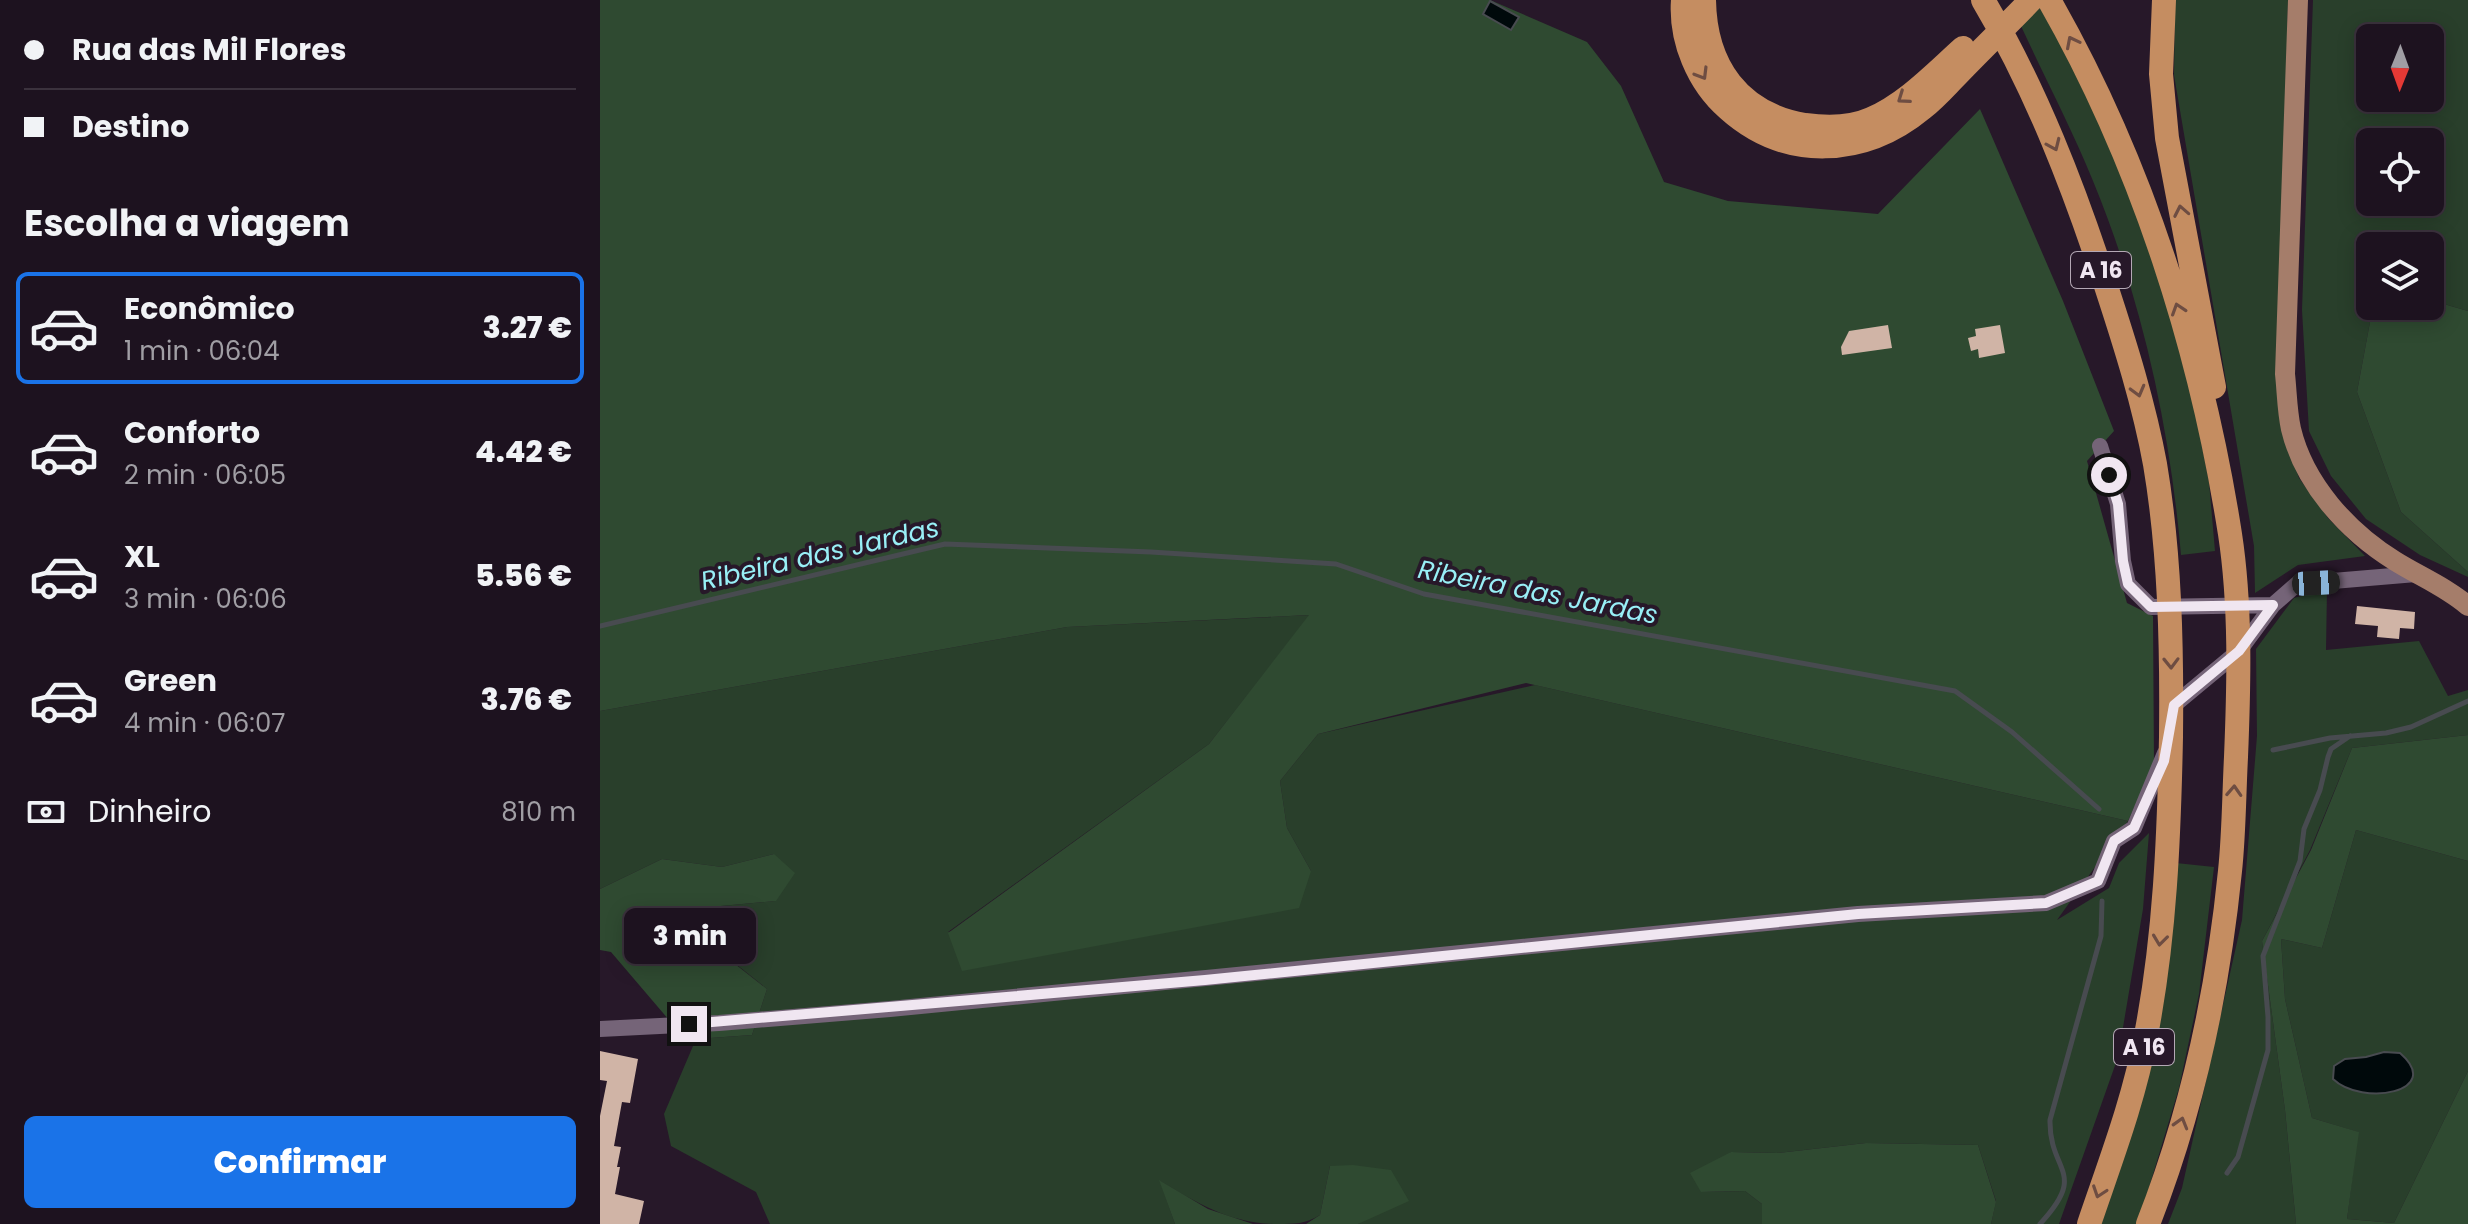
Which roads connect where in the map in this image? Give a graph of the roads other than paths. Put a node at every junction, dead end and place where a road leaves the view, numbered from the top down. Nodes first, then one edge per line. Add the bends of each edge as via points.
1 (1683, 0) edge
2 (1704, 0) edge
3 (1967, 0) edge
4 (1983, 0) edge
5 (2010, 0) edge
6 (2031, 0) edge
7 (2049, 0) edge
8 (2164, 0) edge
9 (2298, 0) edge
10 (1967, 54) junction
11 (2030, 93) junction
12 (2100, 446) dead end
13 (2231, 542) junction
14 (2416, 574) junction
15 (2273, 605) junction
16 (2468, 606) edge
17 (600, 1029) edge
18 (2089, 1224) edge
19 (2148, 1224) edge

1 -> 10 highway via 1686,43 1720,102 1747,125 1778,140 1811,147 1848,145 1887,132 1923,109
10 -> 2 highway via 1872,119 1846,127 1786,121 1759,110 1722,71 1707,33
3 - 11 highway, A 16
4 - 11 highway, A 16
5 - 10 highway
6 - 10 highway
13 -> 7 highway, A 16 via 2206,413 2177,304 2129,162
13 -> 8 highway, A 16 via 2233,500 2167,138 2161,74
9 - 14 main road via 2285,374 2291,429 2336,512 2368,543
11 -> 18 highway, A 16 via 2073,189 2139,392 2155,465 2166,557 2169,863 2146,1036
12 - 15 street via 2118,504 2128,584 2151,607
19 -> 13 highway, A 16 via 2181,1123 2218,968 2230,869 2239,687
14 - 15 street via 2297,584
14 - 16 main road
15 - 17 street via 2239,651 2174,705 2164,761 2134,828 2114,841 2098,881 2046,903 1858,914 890,1009

